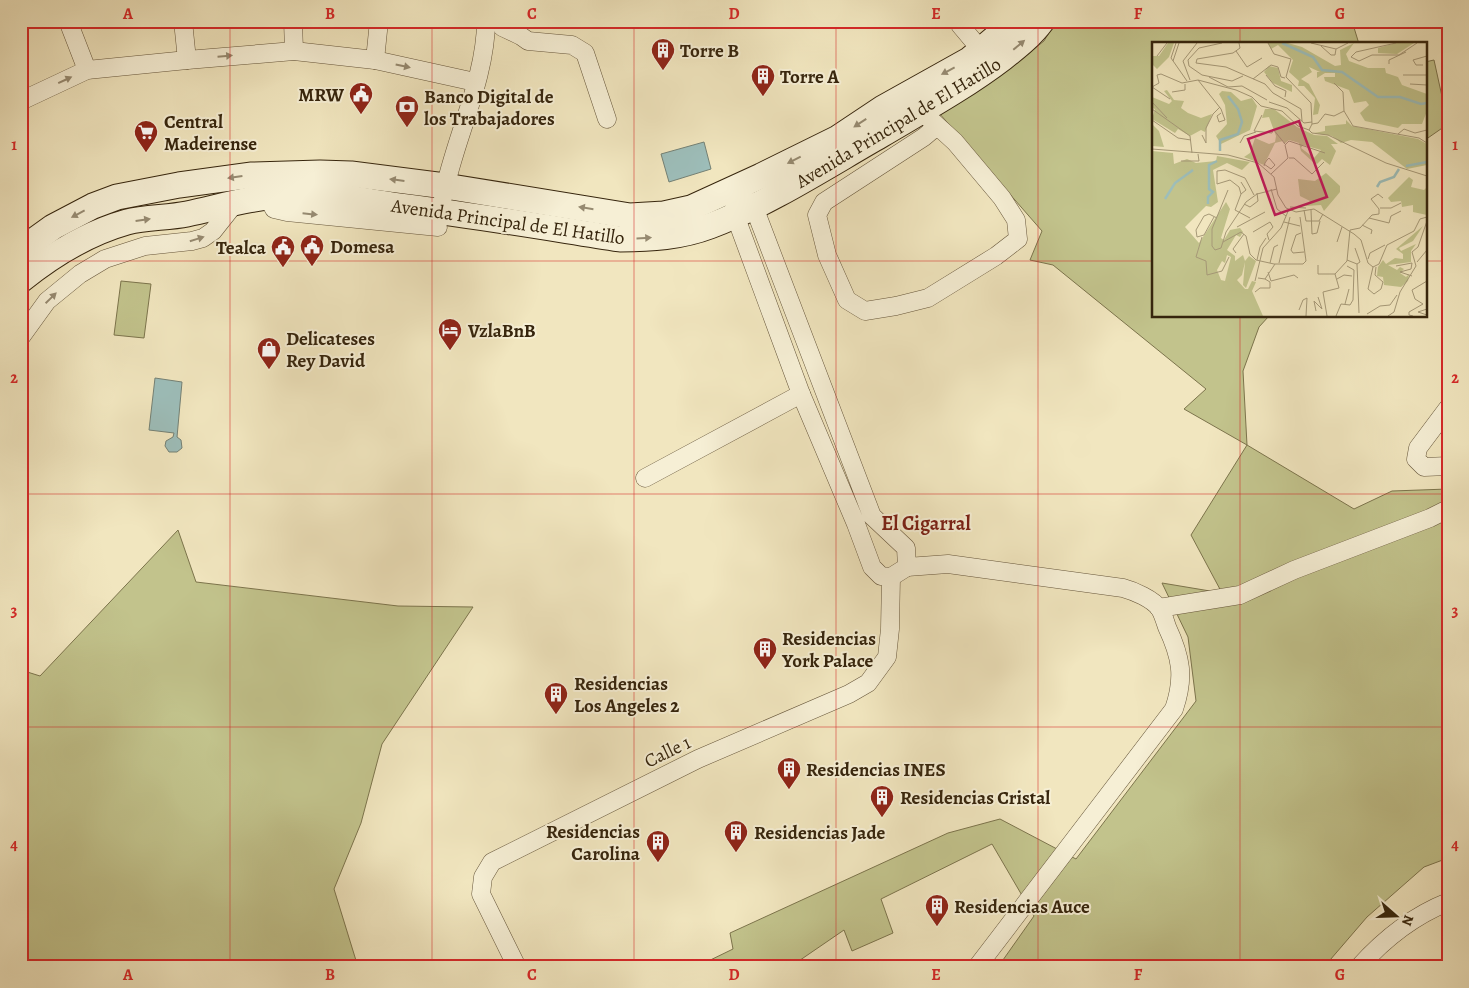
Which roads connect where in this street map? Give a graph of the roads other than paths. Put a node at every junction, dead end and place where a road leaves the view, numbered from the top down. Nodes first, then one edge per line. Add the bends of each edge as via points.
1 (68, 21) edge
2 (183, 21) edge
3 (293, 21) edge
4 (379, 21) edge
5 (1014, 21) edge
6 (1042, 21) edge
7 (960, 25) dead end
8 (495, 27) edge
9 (981, 50) junction
10 (294, 51) junction
11 (187, 60) junction
12 (375, 60) junction
13 (87, 70) junction
14 (476, 82) junction
15 (21, 101) edge
16 (607, 119) dead end
17 (929, 119) junction
18 (445, 186) junction
19 (734, 188) junction
20 (236, 202) junction
21 (744, 211) junction
22 (439, 219) junction
23 (21, 250) edge
24 (22, 279) edge
25 (21, 337) edge
26 (801, 394) junction
27 (1448, 408) edge
28 (1448, 466) edge
29 (645, 478) dead end
30 (1448, 509) edge
31 (872, 516) junction
32 (856, 524) junction
33 (907, 567) junction
34 (892, 577) junction
35 (1159, 608) junction
36 (1448, 902) edge
37 (517, 967) edge
38 (977, 967) edge
39 (1359, 967) edge

1 - 13 street
2 - 11 street
3 - 10 street
4 - 12 street
5 - 9 main road, Avenida Principal de El Hatillo
17 -> 6 main road, Avenida Principal de El Hatillo via 952,93 1023,43
7 - 9 street
8 - 14 street
8 - 16 street via 528,41 572,45 585,53
9 -> 19 main road, Avenida Principal de El Hatillo via 838,138
11 -> 10 street
10 - 12 street
11 - 13 street
12 -> 14 street
15 -> 13 street
14 - 18 street
17 - 17 street via 924,137 824,202 817,215 827,255 847,300 865,311 928,298 1018,239 1016,220 1002,198 955,142
17 - 21 main road, Avenida Principal de El Hatillo
19 -> 18 main road, Avenida Principal de El Hatillo via 691,208 630,216
18 - 22 street
18 -> 23 main road, Avenida Principal de El Hatillo via 320,173 252,175 179,185 117,197 93,206 53,227
19 - 21 street
20 -> 22 main road, Avenida Principal de El Hatillo via 287,195 357,199 406,207
24 -> 20 main road, Avenida Principal de El Hatillo via 65,249 127,222 185,214
25 -> 20 street via 47,301 80,274 104,259 145,246 203,238 213,231
22 -> 21 main road, Avenida Principal de El Hatillo via 620,239 647,239 677,236
21 - 26 street
21 - 31 street
26 - 29 street
26 - 32 street
27 - 28 street via 1418,448 1416,459 1424,467
30 - 35 street via 1240,595
31 - 32 street
31 - 33 street via 906,548
32 - 34 street via 872,567 881,576
33 - 34 street
33 - 35 street via 948,564 1123,588 1136,592
34 - 37 street, Calle 1 via 887,657 868,683 850,694 698,759 492,862 483,877 481,894
35 - 38 street via 1178,651 1180,692 1174,709
36 - 39 street via 1427,910 1393,934

